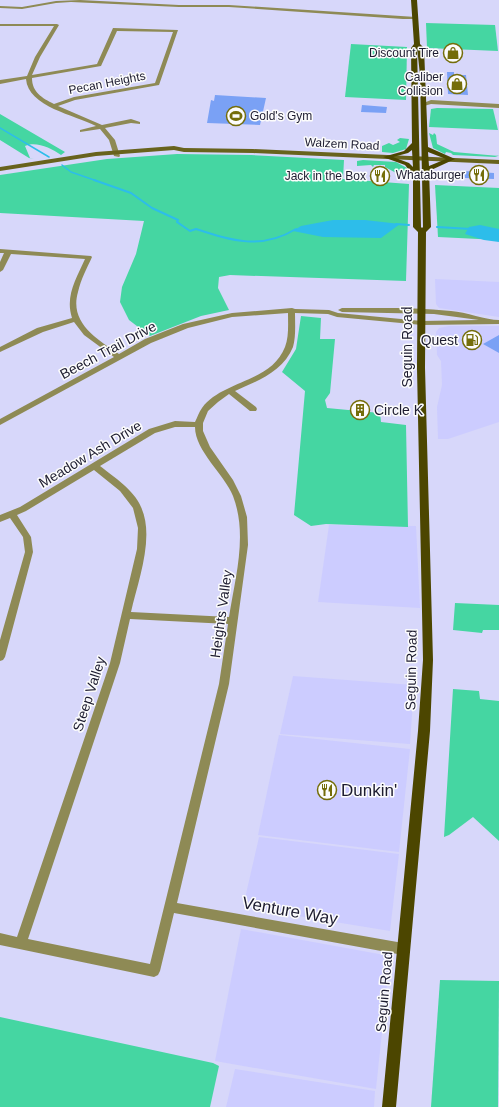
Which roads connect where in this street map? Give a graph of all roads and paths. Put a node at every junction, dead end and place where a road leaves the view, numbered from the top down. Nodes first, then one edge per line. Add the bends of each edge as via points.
1 (160, 0) edge
2 (232, 0) edge
3 (414, 0) edge
4 (99, 1) edge
5 (40, 2) edge
6 (156, 6) junction
7 (229, 6) junction
8 (0, 7) edge
9 (416, 18) junction
10 (0, 25) edge
11 (417, 44) junction
12 (30, 77) junction
13 (0, 82) edge
14 (415, 94) junction
15 (424, 104) junction
16 (54, 106) junction
17 (499, 106) edge
18 (415, 113) junction
19 (138, 123) dead end
20 (101, 127) junction
21 (82, 131) dead end
22 (414, 146) junction
23 (424, 148) junction
24 (116, 154) junction
25 (386, 157) junction
26 (415, 158) junction
27 (425, 158) junction
28 (452, 160) junction
29 (499, 162) edge
30 (0, 169) edge
31 (426, 170) junction
32 (0, 173) edge
33 (416, 175) junction
34 (422, 232) junction
35 (0, 251) edge
36 (8, 252) junction
37 (0, 270) edge
38 (292, 310) junction
39 (329, 312) junction
40 (422, 317) junction
41 (76, 319) junction
42 (497, 322) edge
43 (0, 350) edge
44 (119, 357) junction
45 (230, 391) junction
46 (253, 409) dead end
47 (0, 422) edge
48 (198, 425) junction
49 (94, 466) junction
50 (12, 514) junction
51 (0, 519) edge
52 (126, 615) junction
53 (234, 621) junction
54 (0, 657) edge
55 (170, 907) junction
56 (0, 939) edge
57 (21, 943) junction
58 (403, 949) junction
59 (389, 1107) edge

1 - 6 street
2 - 7 street
3 - 9 main road, Seguin Road
4 - 5 street
4 - 6 street
5 - 8 street via 22,8
6 - 7 street
7 - 9 street
9 - 11 main road, Seguin Road
10 - 12 street via 57,25
11 - 14 main road, Seguin Road via 414,48
11 - 15 main road, Seguin Road via 421,48
12 - 13 street
12 - 16 street via 30,86 35,94
12 - 16 street, Pecan Heights via 99,65 115,29 176,31 157,84 74,99
14 - 15 main road
14 - 18 main road, Seguin Road
15 - 17 street
15 - 18 main road
15 - 23 main road, Seguin Road
16 - 20 street
18 - 22 main road, Seguin Road
19 - 20 street
20 - 21 street
20 - 24 street via 113,141
22 - 25 main road via 406,152
22 - 26 main road, Seguin Road
23 - 27 main road, Seguin Road
23 - 28 main road
24 - 25 street, Walzem Road via 174,148
24 - 30 street, Walzem Road via 56,159
24 - 32 street, Walzem Road
25 - 26 street, Walzem Road
25 - 33 main road via 407,164
26 - 27 street, Walzem Road
26 - 33 main road, Seguin Road
27 - 28 street, Walzem Road
27 - 31 main road, Seguin Road
28 - 29 street, Walzem Road
28 - 31 main road
31 - 34 main road, Seguin Road via 427,227
33 - 34 main road, Seguin Road via 416,227
34 - 40 main road, Seguin Road
35 - 36 street
36 - 37 street
36 - 41 street via 89,257 73,296
38 - 39 street, Beech Trail Drive
38 - 44 street, Beech Trail Drive via 232,315 186,326 148,341
38 - 45 street via 289,347 282,359 266,373
39 - 40 street, Beech Trail Drive via 338,310
39 - 40 street, Beech Trail Drive via 336,315
40 - 42 street, Beech Trail Drive
40 - 42 street, Beech Trail Drive via 477,317
40 - 58 main road, Seguin Road via 428,660 424,731
41 - 43 street via 40,330
41 - 44 street via 88,335
44 - 47 street, Beech Trail Drive
45 - 46 street
45 - 48 street via 208,406
48 - 49 street, Meadow Ash Drive via 175,424 160,428
48 - 53 street, Heights Valley via 202,441 228,477 243,516 244,546
49 - 50 street, Meadow Ash Drive
49 - 52 street, Steep Valley via 123,489 137,508 141,520 142,549
50 - 51 street, Meadow Ash Drive
50 - 54 street via 27,538 29,552
52 - 53 street
52 - 57 street, Steep Valley via 115,663
53 - 55 street, Heights Valley via 224,684
55 - 57 street, Heights Valley via 154,971
55 - 58 street, Venture Way
56 - 57 street
58 - 59 main road, Seguin Road

